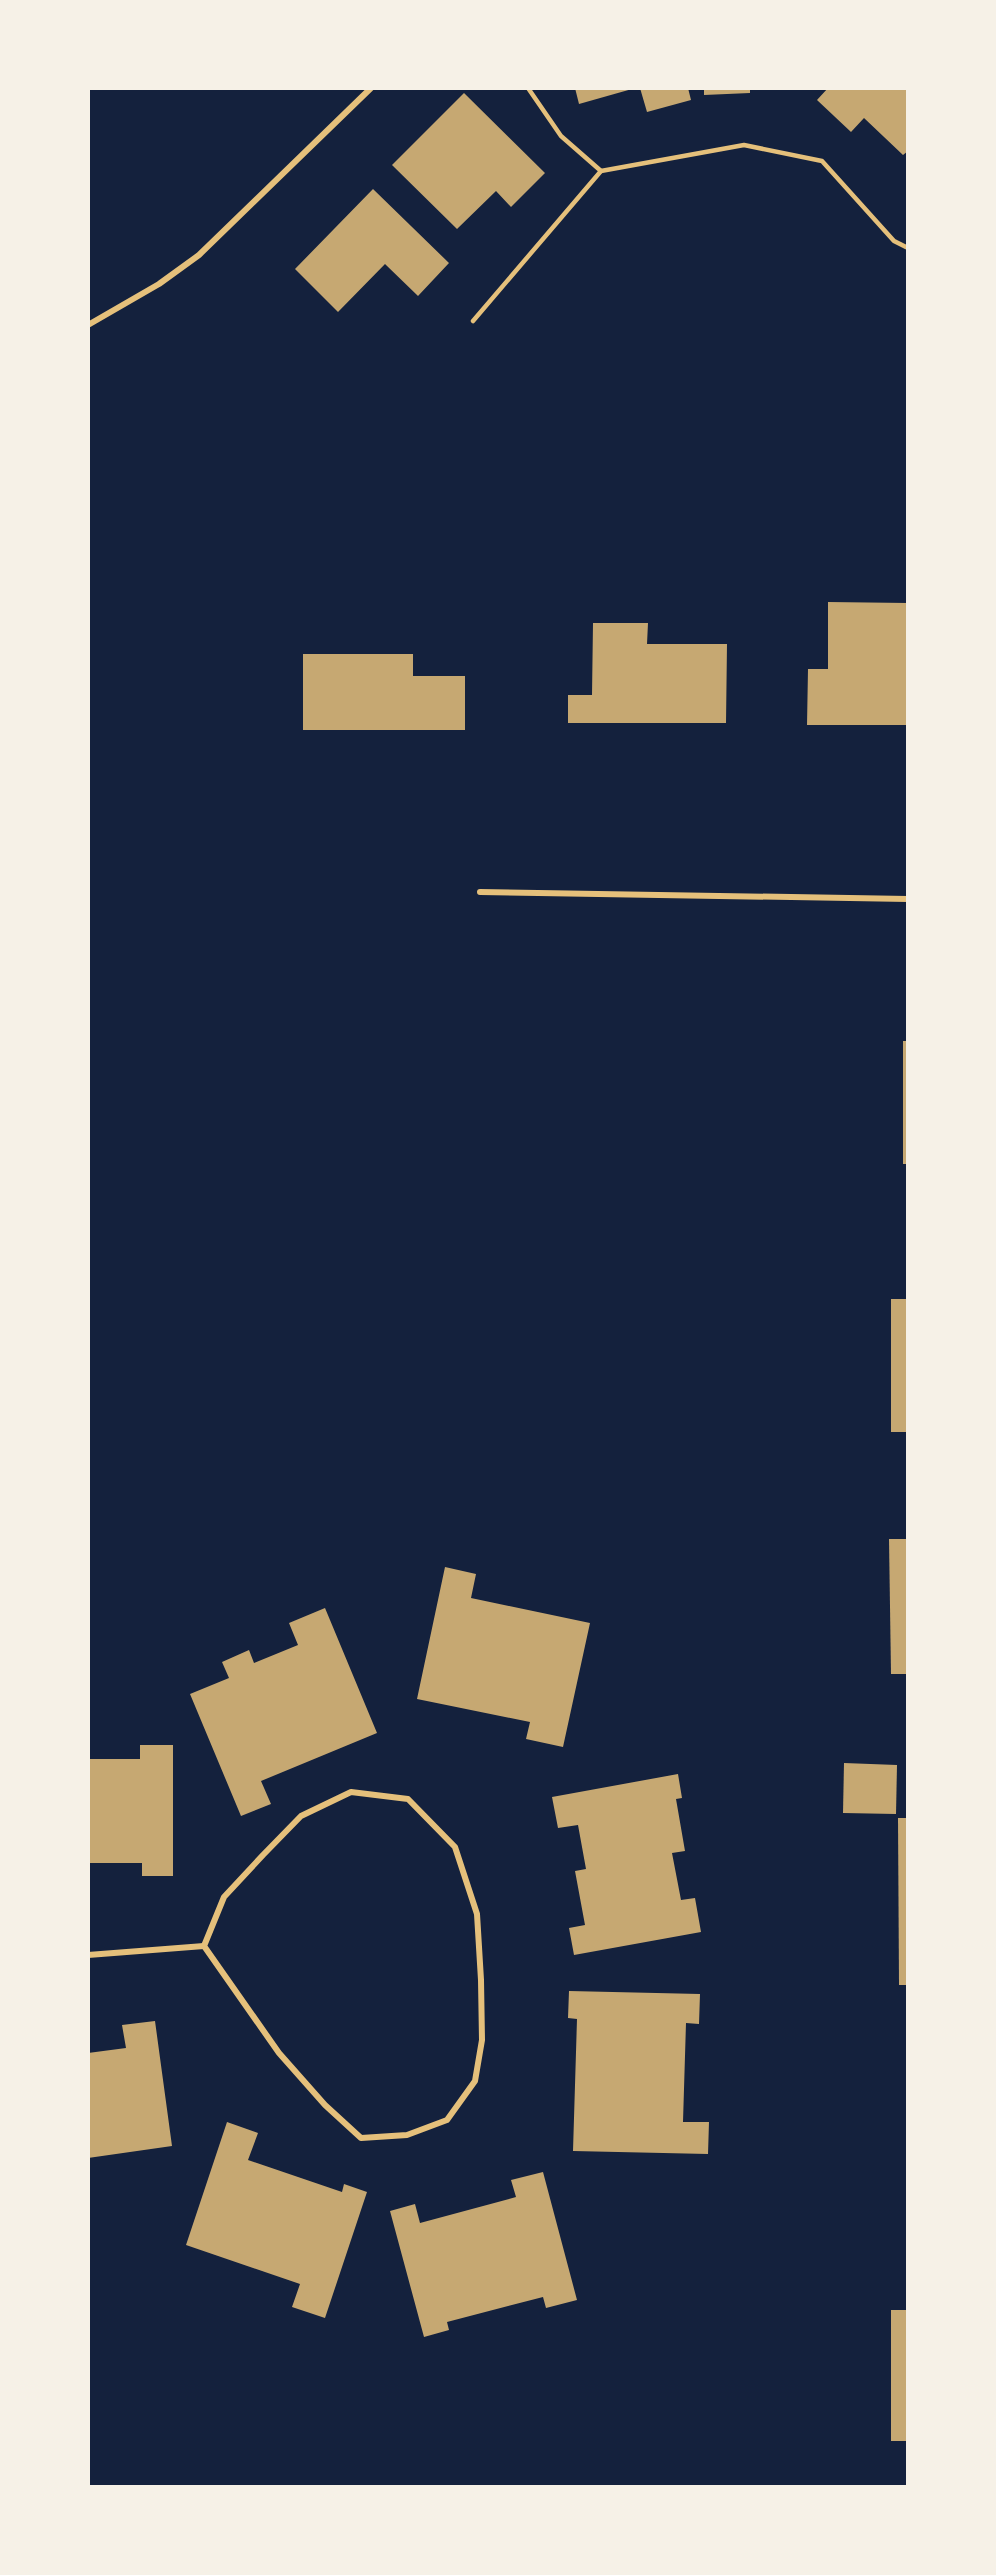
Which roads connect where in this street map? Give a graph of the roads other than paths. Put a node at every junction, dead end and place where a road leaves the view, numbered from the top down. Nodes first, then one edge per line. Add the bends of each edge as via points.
1 (371, 88) edge
2 (528, 88) edge
3 (601, 171) junction
4 (908, 248) edge
5 (473, 321) dead end
6 (88, 325) edge
7 (480, 892) dead end
8 (908, 899) edge
9 (204, 1946) junction
10 (88, 1954) edge

1 - 6 street via 198,255 159,284
2 - 3 lane via 561,136
3 - 4 lane via 744,145 822,161 894,241
3 - 5 lane
7 - 8 street
9 - 9 street via 224,1897 301,1816 351,1791 408,1799 455,1847 477,1914 482,2040 475,2081 447,2120 407,2135 361,2138 279,2053
9 - 10 street

